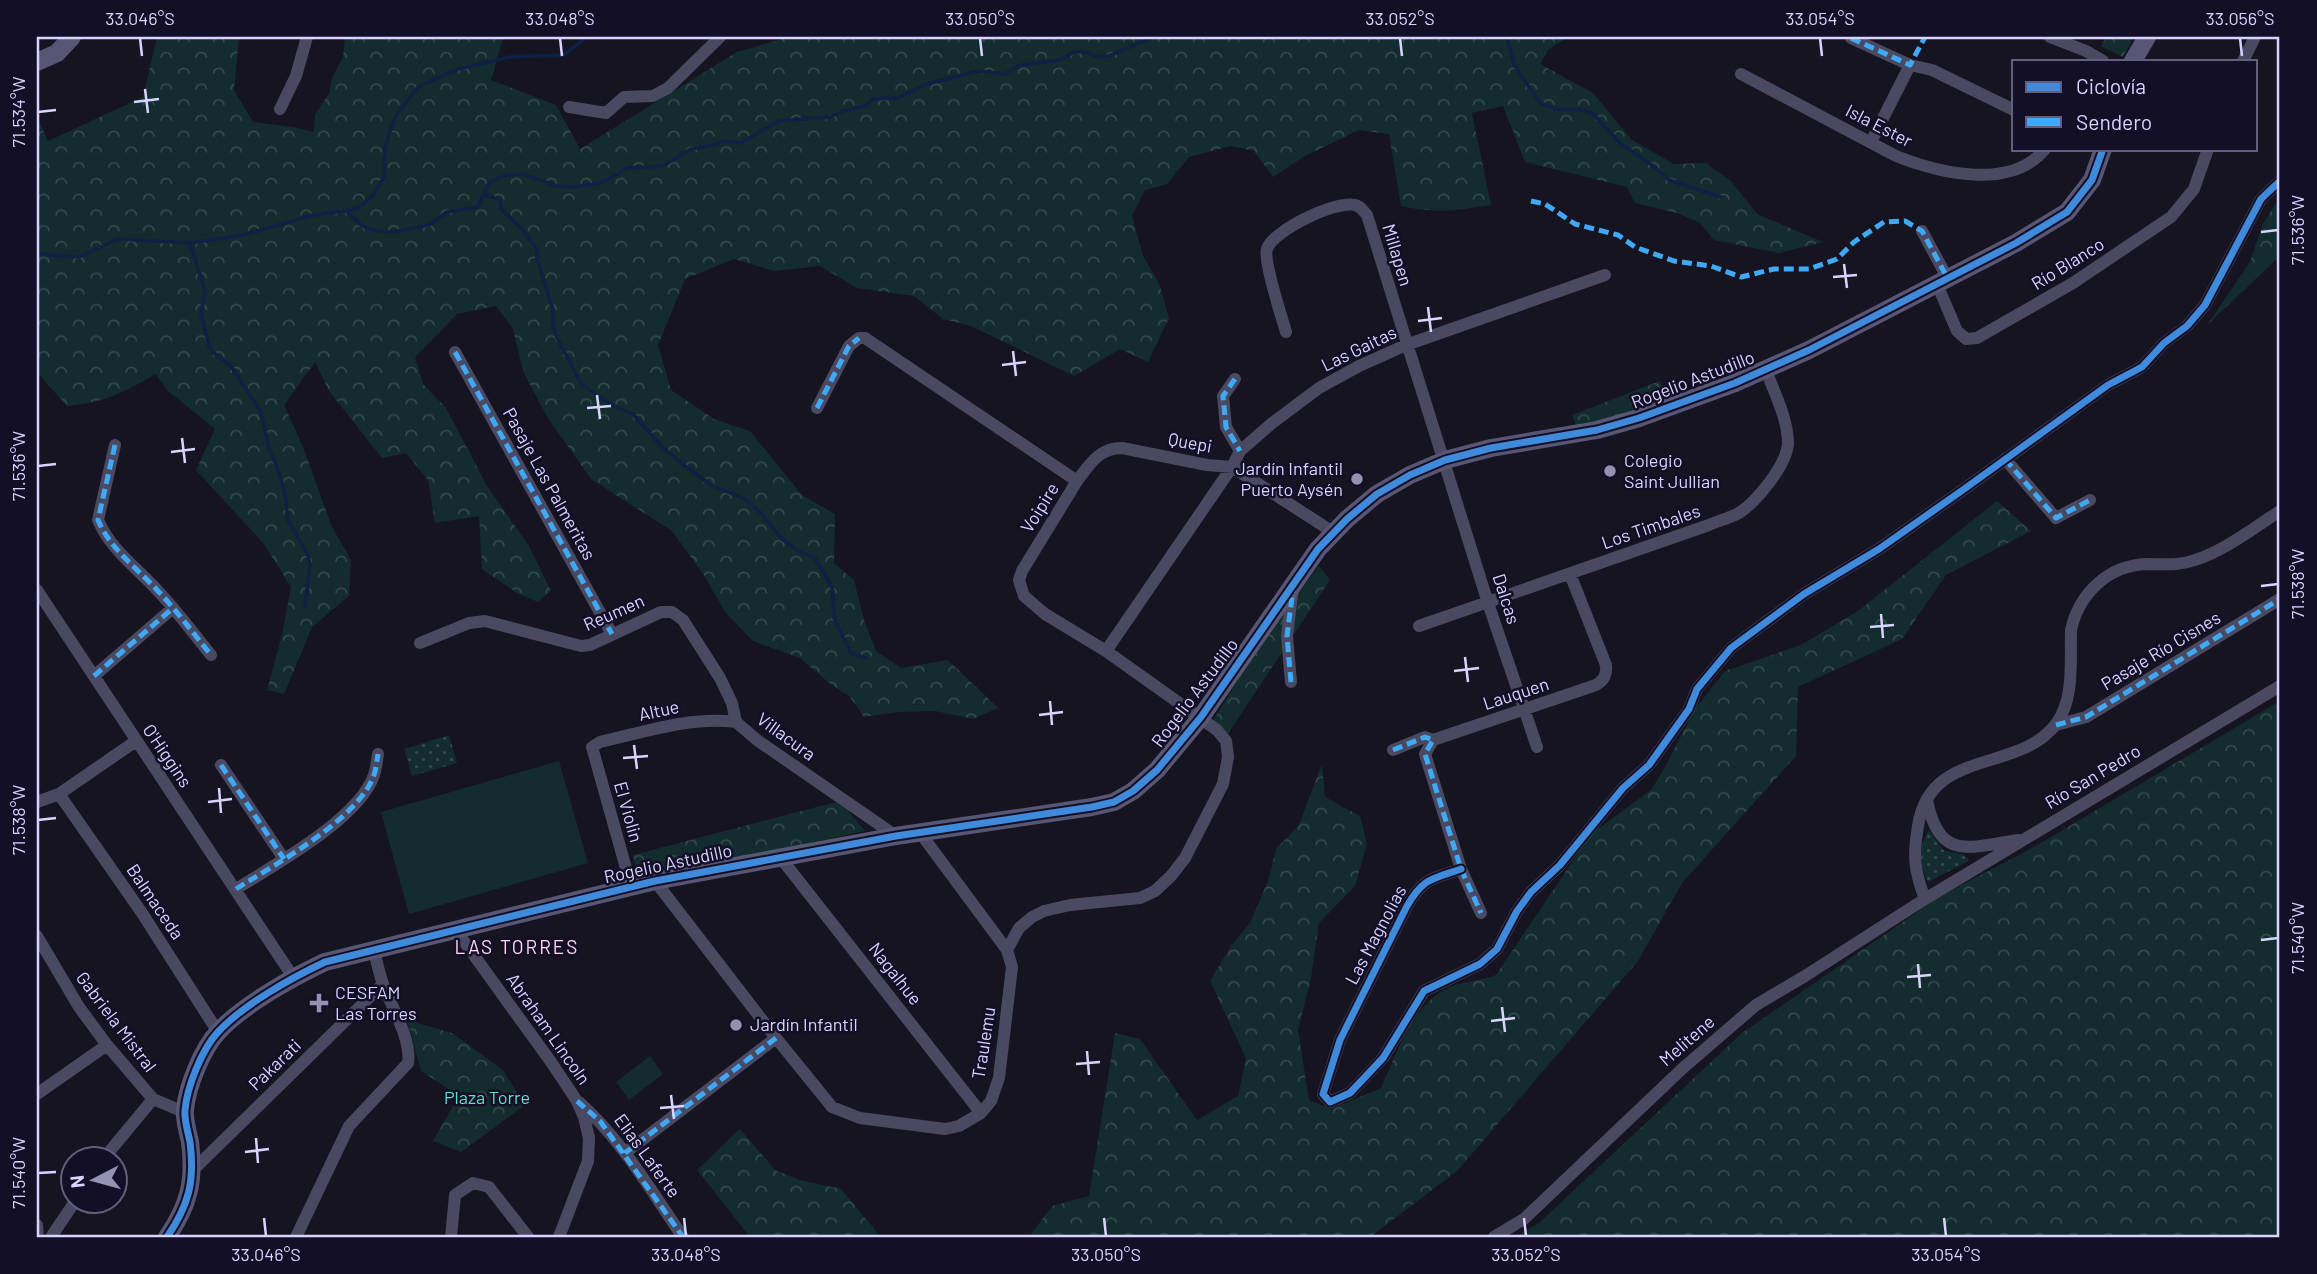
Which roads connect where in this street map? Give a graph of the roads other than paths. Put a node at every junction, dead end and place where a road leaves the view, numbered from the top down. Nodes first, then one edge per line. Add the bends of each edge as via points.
1 (72, 37) edge
2 (307, 37) edge
3 (720, 37) edge
4 (2050, 37) edge
5 (2147, 37) edge
6 (2255, 37) edge
7 (1851, 38) edge
8 (2101, 60) edge
9 (2134, 60) edge
10 (2244, 60) edge
11 (37, 62) edge
12 (1910, 65) junction
13 (1741, 74) dead end
14 (569, 107) dead end
15 (280, 109) dead end
16 (2012, 109) edge
17 (1871, 142) junction
18 (2044, 150) edge
19 (2205, 150) edge
20 (2099, 151) edge
21 (2280, 181) edge
22 (1922, 231) dead end
23 (1605, 275) dead end
24 (1942, 281) junction
25 (1286, 332) dead end
26 (1406, 345) junction
27 (455, 352) dead end
28 (1766, 370) junction
29 (1235, 379) dead end
30 (817, 408) dead end
31 (115, 445) dead end
32 (1240, 451) junction
33 (2005, 459) junction
34 (1445, 460) junction
35 (1232, 467) junction
36 (1077, 481) junction
37 (2090, 500) dead end
38 (2280, 511) edge
39 (1333, 532) junction
40 (1570, 574) junction
41 (1293, 587) junction
42 (37, 590) edge
43 (2280, 598) edge
44 (1488, 603) junction
45 (173, 608) junction
46 (661, 611) joint
47 (1419, 626) dead end
48 (612, 634) junction
49 (420, 643) dead end
50 (1106, 651) junction
51 (211, 655) dead end
52 (94, 676) junction
53 (1291, 682) dead end
54 (2280, 686) edge
55 (1525, 710) junction
56 (1201, 718) junction
57 (736, 722) junction
58 (2056, 725) junction
59 (1433, 740) junction
60 (136, 741) junction
61 (592, 747) joint
62 (1537, 747) dead end
63 (1393, 750) dead end
64 (378, 754) dead end
65 (221, 765) dead end
66 (59, 794) junction
67 (1927, 800) junction
68 (37, 802) edge
69 (921, 834) junction
70 (896, 836) junction
71 (2025, 839) junction
72 (780, 857) junction
73 (284, 859) junction
74 (1461, 869) junction
75 (655, 881) junction
76 (631, 886) junction
77 (236, 889) junction
78 (1925, 899) junction
79 (1481, 912) dead end
80 (455, 929) junction
81 (39, 946) edge
82 (1007, 950) junction
83 (374, 951) junction
84 (293, 977) junction
85 (383, 984) junction
86 (218, 1032) junction
87 (776, 1038) junction
88 (107, 1045) junction
89 (37, 1094) edge
90 (153, 1099) junction
91 (577, 1101) junction
92 (184, 1112) junction
93 (982, 1113) junction
94 (116, 1144) edge
95 (625, 1153) junction
96 (192, 1171) junction
97 (67, 1214) edge
98 (37, 1225) edge
99 (38, 1237) edge
100 (51, 1237) edge
101 (167, 1237) edge
102 (296, 1237) edge
103 (451, 1237) edge
104 (528, 1237) edge
105 (559, 1237) edge
106 (684, 1237) edge
107 (1494, 1237) edge

1 - 11 street via 57,53
2 - 15 street
3 - 14 street via 668,88 653,96 624,97 606,113
4 - 8 street
5 - 9 street
6 - 10 street
7 - 12 street
12 - 16 street via 1932,70
12 - 17 street
13 - 17 street, Isla Ester
17 - 18 street, Isla Ester via 1918,165 1966,173 2020,169
19 - 24 street, Río Blanco via 2194,189 2171,217 2073,283 1977,338 1966,339 1957,331
20 - 24 street, Rogelio Astudillo via 2092,180 2067,212
21 - 33 street via 2261,199 2205,305 2187,326 2141,367 2108,385
22 - 24 street
23 - 26 street, Las Gaitas
24 - 28 street, Rogelio Astudillo
25 - 26 street, Millapen via 1267,247 1307,217 1352,204 1367,215
26 - 32 street, Las Gaitas via 1320,387
26 - 34 street, Millapen
27 - 48 street, Pasaje Las Palmeritas
28 - 34 street, Rogelio Astudillo via 1597,430
28 - 40 street, Los Timbales via 1788,445 1783,462 1753,501 1739,513 1709,525
29 - 32 street via 1223,396 1226,427
30 - 36 street, Voipire via 849,346 859,338 869,339
31 - 45 street via 98,520 119,552
32 - 35 street, Las Gaitas
33 - 37 street via 2056,518
33 - 74 street, Las Magnolias via 1731,648 1697,689 1689,709 1649,765 1623,788 1560,866 1531,892 1497,949 1480,964 1424,991 1383,1058 1350,1093 1330,1102 1323,1094 1340,1040 1416,891 1425,882
34 - 39 street, Rogelio Astudillo via 1393,484
34 - 44 street, Dalcas
35 - 36 street, Quepi via 1113,448 1097,456
35 - 39 street, Quepi
35 - 50 street
36 - 50 street, Voipire via 1022,571 1020,588 1045,614
38 - 58 street via 2206,556 2176,565 2126,568 2097,583 2074,620 2069,697
39 - 41 street, Rogelio Astudillo
40 - 44 street, Los Timbales
40 - 55 street, Lauquen via 1606,666 1605,676 1596,685
41 - 53 street via 1287,636
41 - 56 street, Rogelio Astudillo
42 - 52 street, O'Higgins
43 - 58 street, Pasaje Río Cisnes via 2086,717
44 - 47 street, Los Timbales
44 - 55 street, Dalcas
45 - 51 street
45 - 52 street
46 - 48 street, Reumen
46 - 57 street, Villacura via 683,620 720,678
48 - 49 street, Reumen via 581,646 485,621
50 - 56 street, Voipire
52 - 60 street, O'Higgins
54 - 71 street, Río San Pedro
55 - 59 street, Lauquen
55 - 62 street, Dalcas
56 - 69 street, Rogelio Astudillo via 1157,770 1114,802
56 - 82 street via 1226,741 1223,784 1171,876 1140,898 1044,911 1019,928
57 - 61 street, Altue via 694,721
57 - 70 street, Villacura
58 - 67 street, Pasaje Río Cisnes via 2034,742 1940,781
59 - 63 street, Lauquen via 1425,737
59 - 74 street via 1425,754
60 - 66 street
60 - 77 street, O'Higgins
61 - 76 street, El Violin
64 - 73 street via 374,776 357,801
65 - 73 street
66 - 68 street
66 - 86 street, Balmaceda
67 - 71 street via 1934,830 1956,846
67 - 78 street via 1919,816 1913,853
69 - 70 street, Rogelio Astudillo
69 - 82 street
70 - 72 street, Rogelio Astudillo
71 - 78 street, Río San Pedro
72 - 75 street, Rogelio Astudillo
72 - 93 street, Nagalhue
73 - 77 street
74 - 79 street
75 - 76 street, Rogelio Astudillo
75 - 87 street
76 - 80 street, Rogelio Astudillo
77 - 84 street, O'Higgins
78 - 107 street, Melitene via 1756,1005 1524,1219
80 - 83 street, Rogelio Astudillo
80 - 91 street, Abraham Lincoln
81 - 88 street, Gabriela Mistral
82 - 93 street, Traulemu via 1012,967 999,1078
83 - 84 street, Rogelio Astudillo via 325,962
83 - 85 street
84 - 86 street, Rogelio Astudillo
85 - 96 street, Pakarati
85 - 102 street via 405,1039 408,1063 349,1126
86 - 92 street, Rogelio Astudillo via 200,1059
87 - 93 street via 832,1107 843,1113 945,1129
87 - 95 street
88 - 89 street
88 - 90 street, Gabriela Mistral
90 - 92 street, Gabriela Mistral
90 - 94 street
91 - 95 street, Elias Laferte
91 - 105 street, Abraham Lincoln via 589,1138 588,1161
92 - 96 street, Rogelio Astudillo
95 - 106 street, Elias Laferte
96 - 101 street, Rogelio Astudillo via 188,1200
97 - 100 street
98 - 99 street
103 - 104 street via 455,1195 473,1183 489,1187

